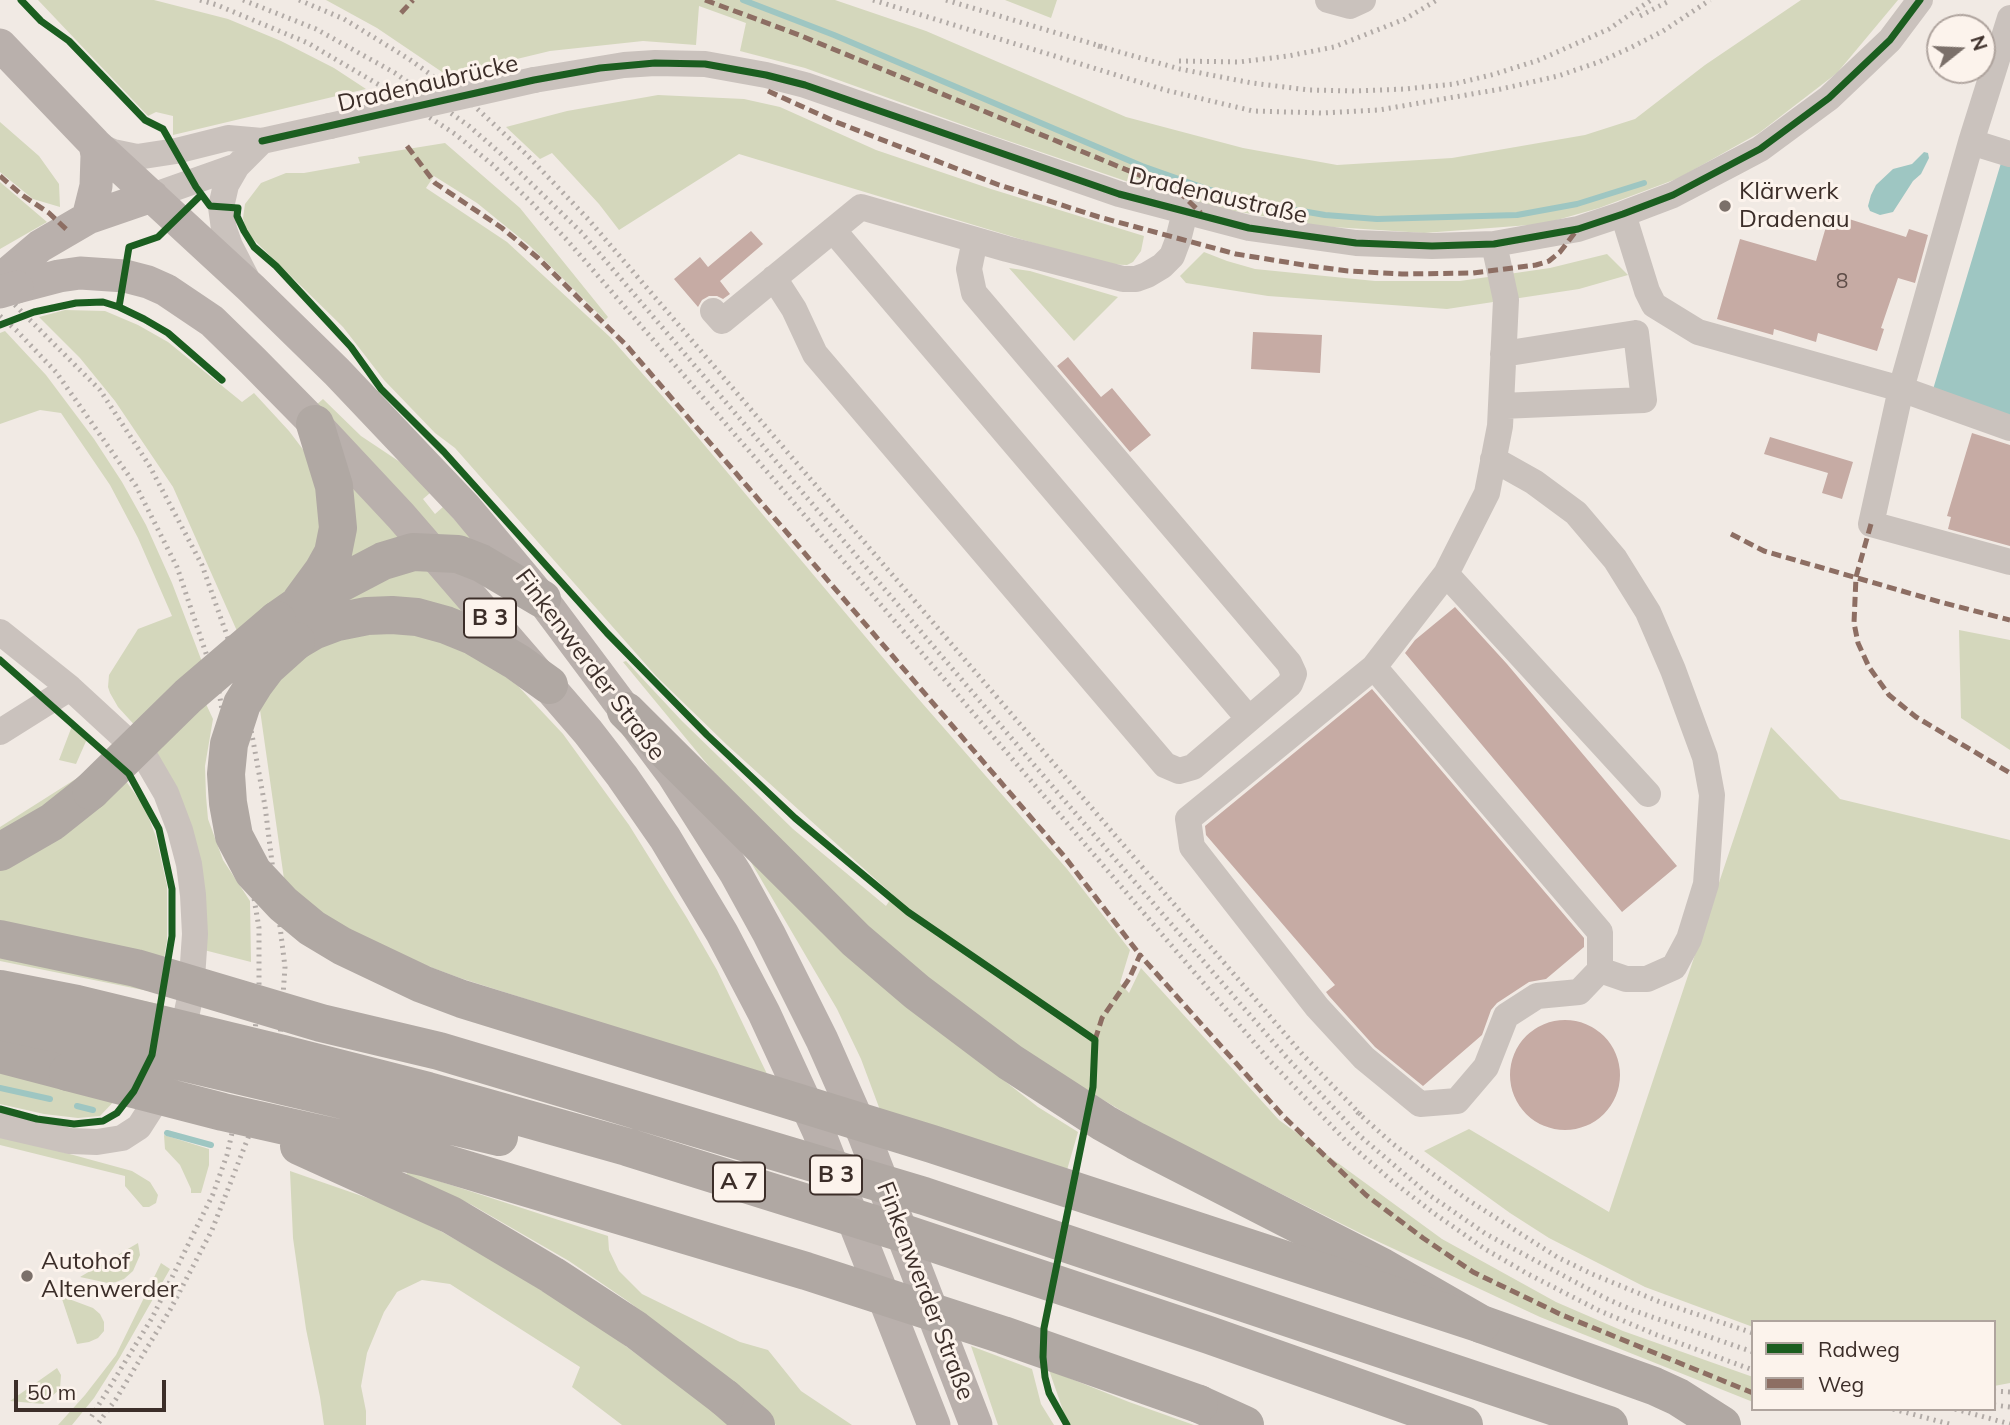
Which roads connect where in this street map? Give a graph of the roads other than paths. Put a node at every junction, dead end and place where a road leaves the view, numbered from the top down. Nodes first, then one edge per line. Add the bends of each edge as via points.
1 (1328, 0) edge
2 (1363, 0) edge
3 (1920, 0) edge
4 (2010, 18) edge
5 (0, 45) edge
6 (534, 80) joint
7 (262, 141) junction
8 (1971, 142) junction
9 (95, 144) junction
10 (2010, 154) edge
11 (237, 166) junction
12 (152, 196) junction
13 (1185, 212) junction
14 (1623, 214) junction
15 (88, 218) junction
16 (833, 230) junction
17 (975, 240) junction
18 (1494, 244) junction
19 (774, 278) junction
20 (5, 284) edge
21 (251, 288) junction
22 (713, 310) dead end
23 (1503, 354) junction
24 (1901, 390) junction
25 (1501, 406) junction
26 (315, 424) junction
27 (2010, 428) edge
28 (1493, 459) junction
29 (431, 552) junction
30 (2010, 562) edge
31 (1446, 574) junction
32 (542, 599) junction
33 (290, 622) junction
34 (0, 632) edge
35 (1374, 667) junction
36 (549, 685) junction
37 (70, 688) junction
38 (626, 711) junction
39 (1249, 719) junction
40 (0, 732) edge
41 (1648, 794) dead end
42 (0, 852) edge
43 (0, 939) edge
44 (1600, 970) junction
45 (0, 989) edge
46 (0, 1021) edge
47 (0, 1054) edge
48 (223, 1112) junction
49 (0, 1125) edge
50 (1480, 1324) junction
51 (756, 1425) edge
52 (934, 1425) edge
53 (976, 1425) edge
54 (1245, 1425) edge
55 (1396, 1425) edge
56 (1464, 1425) edge
57 (1609, 1425) edge
58 (1722, 1425) edge

1 - 2 street via 1350,6
3 - 14 street, Dradenaustraße via 1890,40 1829,98 1760,149 1673,195
4 - 8 street
5 - 9 main road, Finkenwerder Straße
6 - 7 street, Dradenaubrücke, bridge
6 - 13 street, Dradenaustraße via 655,63 705,64 765,75
7 - 9 street via 228,138 137,156
7 - 11 street
8 - 10 street
8 - 24 street
9 - 12 main road, Finkenwerder Straße
9 - 15 main road via 96,186
11 - 12 street
11 - 21 street via 226,185 221,216
12 - 15 main road
12 - 21 main road, Finkenwerder Straße / B 3
13 - 17 street via 1172,256 1136,279
13 - 18 street, Dradenaustraße via 1322,239 1432,246
14 - 18 street, Dradenaustraße via 1578,229
14 - 24 street via 1647,291 1660,310 1698,332
15 - 20 main road via 40,246
16 - 17 street via 861,207
16 - 19 street
16 - 39 street
17 - 39 street via 969,269 974,293 1289,663 1294,674 1290,684
18 - 23 street via 1506,300
19 - 22 street via 722,321
19 - 39 street via 815,354 1165,765 1179,771 1193,767
20 - 26 main road, Finkenwerder Straße / B 3 via 80,273 125,276 166,290 212,321
21 - 32 main road, Finkenwerder Straße / B 3 via 457,498
23 - 25 street
23 - 25 street via 1636,333 1644,400
24 - 27 street
24 - 30 street via 1871,524
25 - 28 street
26 - 29 main road, Finkenwerder Straße / B 3
26 - 33 highway via 334,486 338,528 332,554
28 - 31 street via 1487,493
28 - 44 street via 1576,513 1615,559 1648,612 1705,758 1712,795 1706,884 1689,939 1674,967 1647,979 1626,979
29 - 32 highway via 458,554 481,563
29 - 33 highway via 383,561
29 - 36 main road, Finkenwerder Straße / B 3
31 - 35 street
31 - 41 street
32 - 38 main road, Finkenwerder Straße / B 3
33 - 36 highway via 313,631 380,615 417,617 473,636
33 - 42 highway, bridge via 188,695 91,791 52,822
33 - 50 highway, bridge via 239,713 229,744 228,803 234,836 253,872 283,904 342,946 462,999 932,1143
34 - 37 street
35 - 44 street via 1600,932
35 - 44 street via 1188,819 1192,847 1317,1007 1364,1058 1420,1104 1457,1101 1486,1067 1507,1016 1537,996 1579,992
36 - 52 main road, Finkenwerder Straße / B 3 via 622,776 664,838 746,978 818,1130
37 - 40 street
37 - 49 street via 145,757 166,793 189,864 193,895 191,993 176,1057 139,1127 122,1138 97,1142 69,1141
38 - 50 highway, bridge via 856,940 1010,1062 1136,1141 1382,1267
38 - 53 main road, Finkenwerder Straße / B 3 via 736,874 816,1029 864,1135
43 - 57 highway, A 7, bridge via 136,968 321,1023 439,1051 924,1196
45 - 56 highway, A 7, bridge via 283,1054 627,1147 909,1235
46 - 55 highway, A 7, bridge via 536,1147 1050,1305
47 - 48 highway, bridge
48 - 51 highway, bridge via 451,1215 636,1330
48 - 54 highway, bridge via 427,1158 806,1271 1003,1335
50 - 58 highway via 1666,1391

